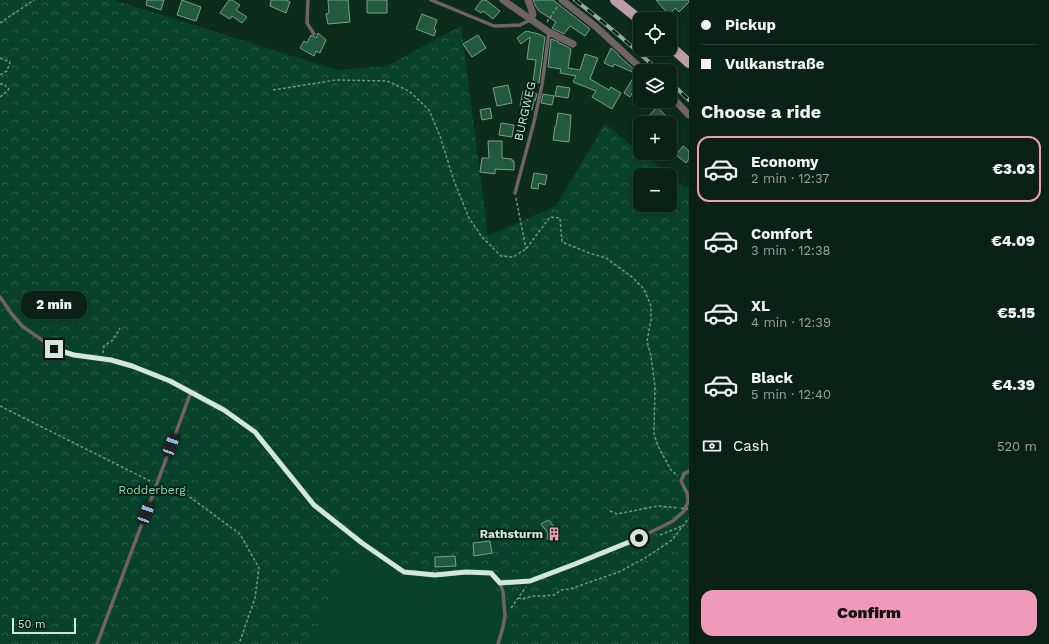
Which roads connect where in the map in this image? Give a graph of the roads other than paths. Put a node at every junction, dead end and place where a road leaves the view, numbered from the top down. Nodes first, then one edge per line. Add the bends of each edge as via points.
1 (308, 0) edge
2 (431, 0) edge
3 (503, 0) edge
4 (528, 0) edge
5 (562, 0) edge
6 (615, 0) edge
7 (633, 14) edge
8 (531, 20) junction
9 (549, 32) junction
10 (314, 34) dead end
11 (574, 44) dead end
12 (677, 52) edge
13 (689, 63) edge
14 (636, 64) edge
15 (677, 102) edge
16 (689, 115) edge
17 (515, 193) road end
18 (0, 297) edge
19 (191, 392) junction
20 (689, 471) edge
21 (500, 583) junction
22 (97, 644) edge
23 (498, 644) edge

1 - 10 lane via 307,23
2 - 8 lane via 494,26 520,25
3 - 8 street
4 - 8 street via 533,14
5 - 14 street
6 - 7 main road
8 - 9 street
9 - 11 street
9 - 17 lane, BURGWEG via 542,85
12 - 13 main road
15 - 16 street
18 - 19 lane via 22,326 54,349 132,366
19 - 21 lane via 224,410 255,432 314,505 404,572 435,575 491,573
19 - 22 lane
20 - 21 lane via 684,474 681,481 688,493 688,502 684,511 673,521 639,538 530,581
21 - 23 lane via 504,616

